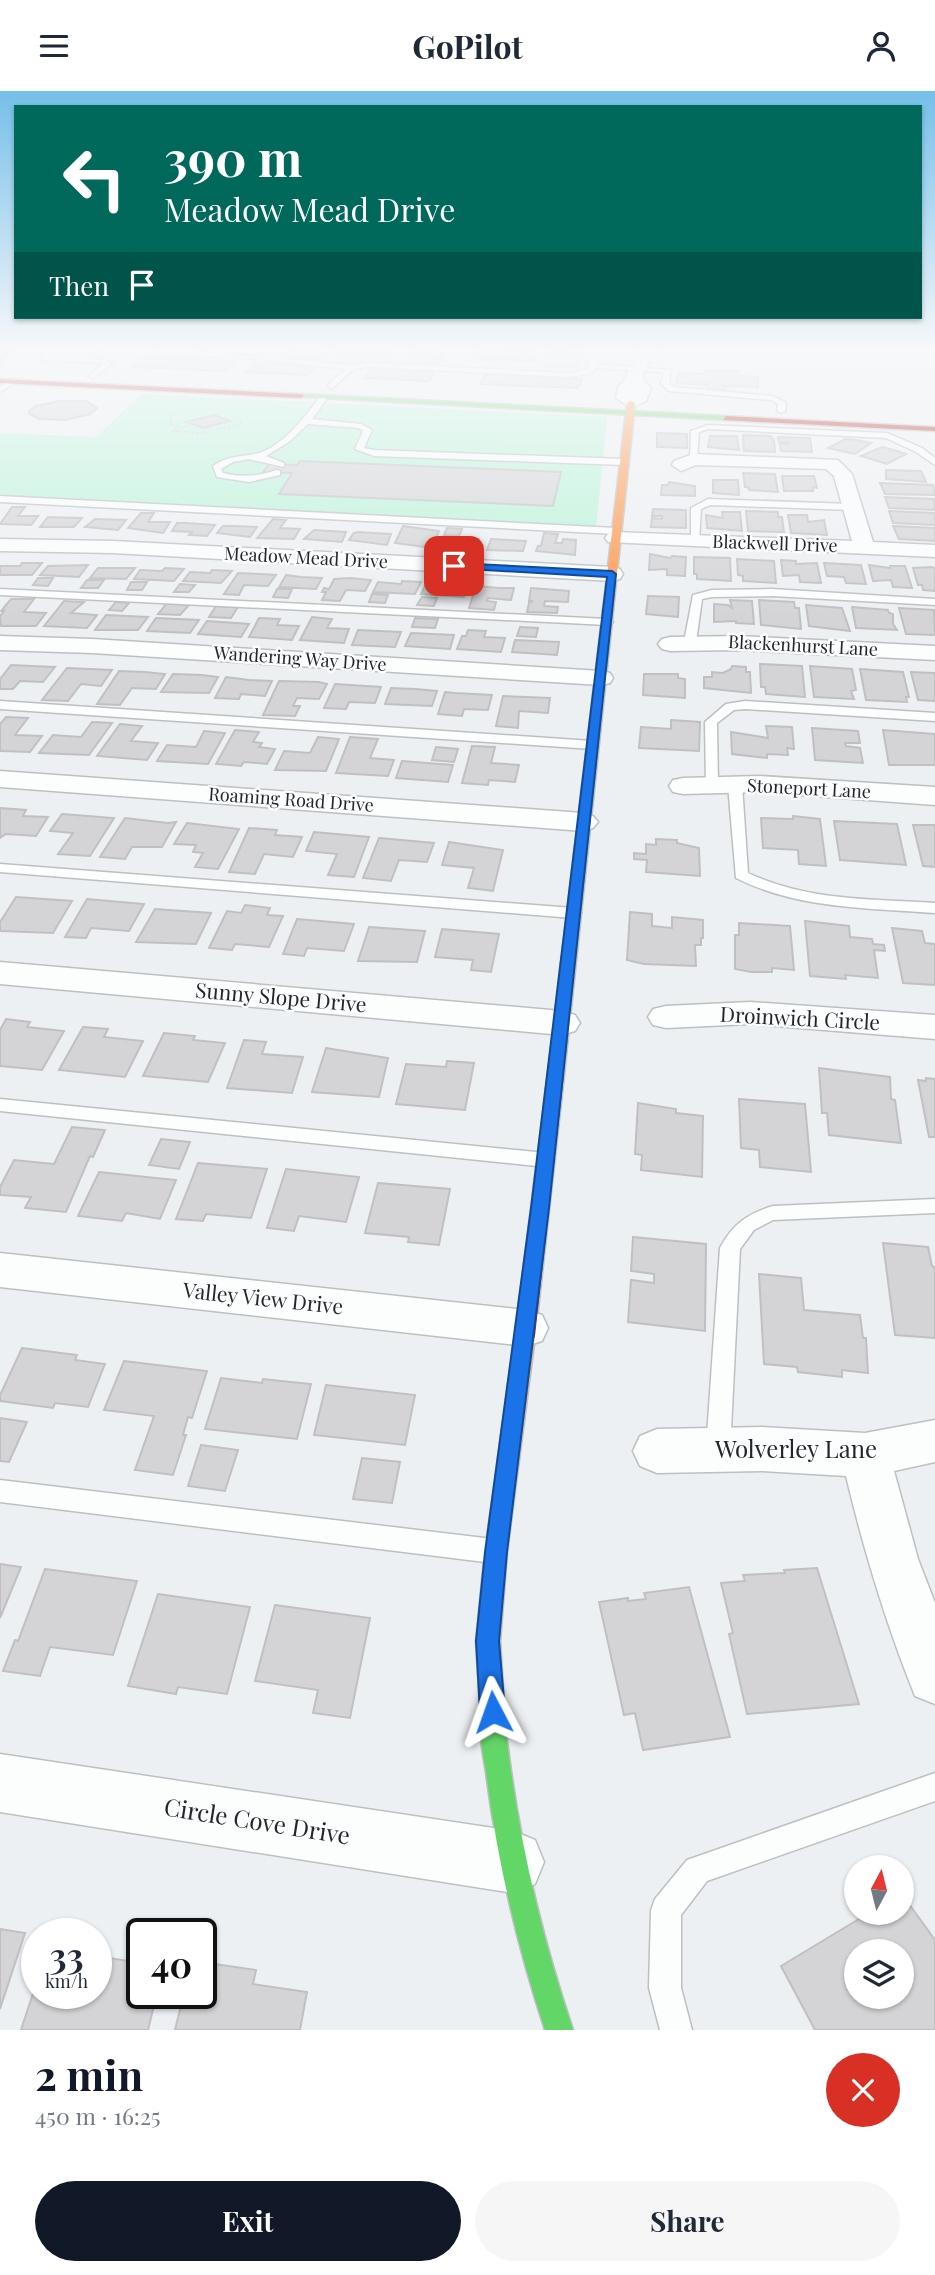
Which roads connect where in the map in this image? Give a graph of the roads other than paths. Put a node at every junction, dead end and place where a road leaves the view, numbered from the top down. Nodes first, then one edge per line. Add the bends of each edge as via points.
1 (291, 437) edge
2 (364, 437) edge
3 (627, 437) edge
4 (693, 437) edge
5 (890, 437) edge
6 (258, 457) junction
7 (624, 462) junction
8 (687, 462) joint
9 (935, 462) edge
10 (0, 499) edge
11 (852, 507) junction
12 (615, 534) junction
13 (694, 541) junction
14 (0, 545) edge
15 (864, 548) junction
16 (935, 551) edge
17 (612, 574) junction
18 (0, 592) edge
19 (935, 602) edge
20 (607, 622) junction
21 (0, 643) edge
22 (680, 643) joint
23 (935, 653) edge
24 (601, 678) junction
25 (0, 705) edge
26 (935, 717) edge
27 (592, 744) junction
28 (0, 779) edge
29 (723, 785) junction
30 (682, 786) dead end
31 (935, 796) edge
32 (583, 822) junction
33 (0, 868) edge
34 (935, 908) edge
35 (573, 913) junction
36 (0, 973) edge
37 (666, 1017) dead end
38 (562, 1023) junction
39 (935, 1027) edge
40 (0, 1105) edge
41 (546, 1160) junction
42 (935, 1206) edge
43 (0, 1270) edge
44 (526, 1328) junction
45 (935, 1441) edge
46 (718, 1450) junction
47 (656, 1451) dead end
48 (865, 1455) junction
49 (0, 1491) edge
50 (496, 1552) junction
51 (935, 1676) edge
52 (0, 1783) edge
53 (935, 1787) edge
54 (513, 1861) junction
55 (559, 2030) edge
56 (676, 2030) edge

1 - 6 lane
2 - 7 lane via 359,449 374,453
3 - 7 main road
4 - 8 lane
5 - 9 lane
6 - 6 lane via 273,460 279,469 260,478 237,479 216,471 227,461
7 - 12 main road
8 - 11 street via 831,464 843,474
10 - 12 lane
11 - 13 lane via 708,502 695,508
11 - 15 street
12 - 13 street, Blackwell Drive
12 - 17 main road
13 - 15 street, Blackwell Drive
14 - 17 street, Meadow Mead Drive
15 - 16 street, Blackwell Drive
17 - 20 main road
18 - 20 lane
19 - 22 lane via 703,593 697,597
20 - 24 main road
21 - 24 street, Wandering Way Drive
22 - 23 street, Blackenhurst Lane
24 - 27 main road
25 - 27 lane
26 - 29 lane via 730,707 711,722
27 - 32 main road
28 - 32 street, Roaming Road Drive
29 - 30 street, Stoneport Lane
29 - 31 street, Stoneport Lane
29 - 34 lane via 741,875 761,887 830,900
32 - 35 main road
33 - 35 lane
35 - 38 main road
36 - 38 street, Sunny Slope Drive
37 - 39 street, Droinwich Circle via 750,1013
38 - 41 main road
40 - 41 lane
41 - 44 main road
42 - 46 lane via 773,1213 752,1219 739,1232 730,1248
43 - 44 street, Valley View Drive
44 - 50 main road
45 - 48 street, Wolverley Lane
46 - 47 street, Wolverley Lane
46 - 48 street, Wolverley Lane
48 - 51 street via 892,1559
49 - 50 lane
50 - 54 main road via 488,1641 496,1759
52 - 54 street, Circle Cove Drive
53 - 56 lane via 697,1870 666,1910 665,1989
54 - 55 main road

